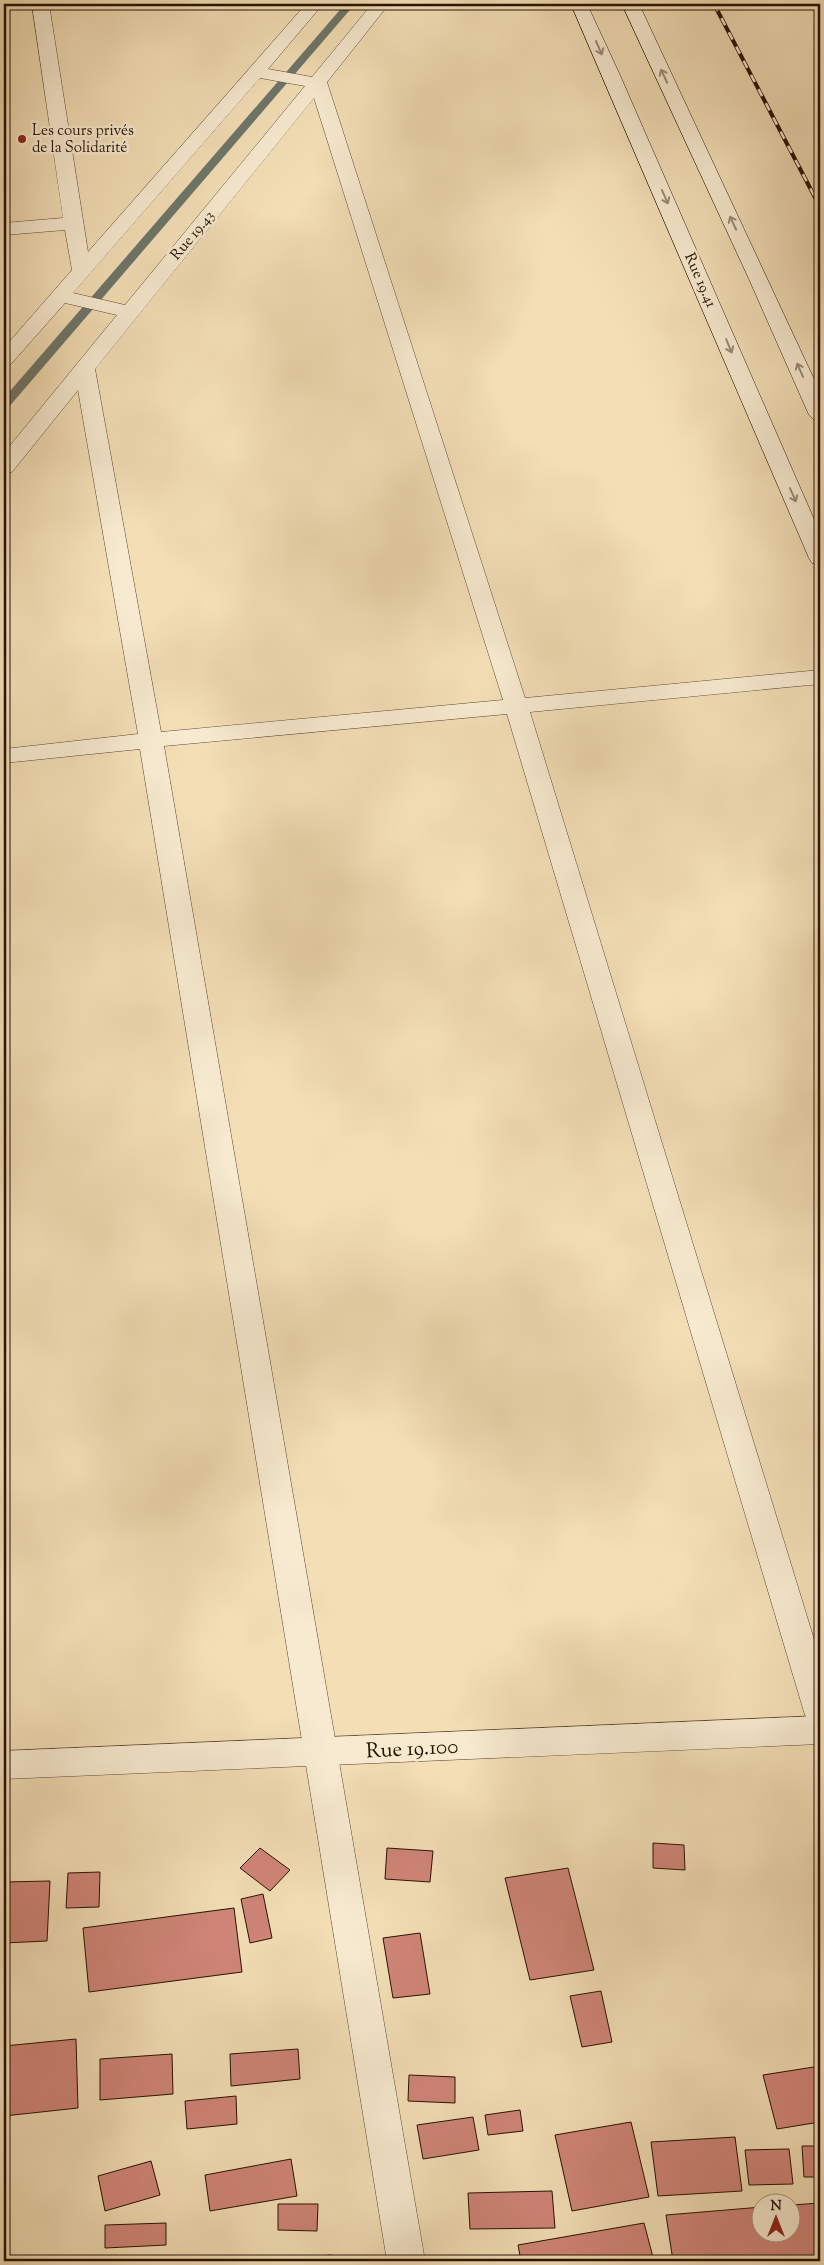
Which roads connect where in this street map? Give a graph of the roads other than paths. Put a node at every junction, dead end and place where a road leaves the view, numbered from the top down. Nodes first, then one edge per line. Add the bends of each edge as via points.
1 (40, 4) edge
2 (314, 4) edge
3 (381, 4) edge
4 (579, 4) edge
5 (630, 4) edge
6 (258, 72) junction
7 (318, 83) junction
8 (73, 223) junction
9 (4, 229) edge
10 (82, 271) junction
11 (61, 296) junction
12 (128, 312) junction
13 (4, 360) edge
14 (84, 368) junction
15 (820, 415) edge
16 (4, 467) edge
17 (820, 558) edge
18 (820, 677) edge
19 (516, 705) junction
20 (151, 740) junction
21 (4, 756) edge
22 (820, 1712) edge
23 (820, 1730) edge
24 (322, 1752) junction
25 (4, 1765) edge
26 (406, 2261) edge

1 - 8 street
2 - 6 street
3 - 7 street, Rue 19.43
4 -> 17 street, Rue 19.41
15 -> 5 street
6 - 7 street
6 - 10 street
7 - 12 street, Rue 19.43
7 - 19 street
8 - 9 street
8 - 10 street
10 - 11 street
11 - 12 street
11 - 13 street
12 - 14 street, Rue 19.43
14 - 16 street, Rue 19.43
14 - 20 street
18 - 19 street
19 - 20 street
19 - 22 street
20 - 21 street
20 - 24 street
23 - 24 street, Rue 19.100
24 - 25 street, Rue 19.100
24 - 26 street

